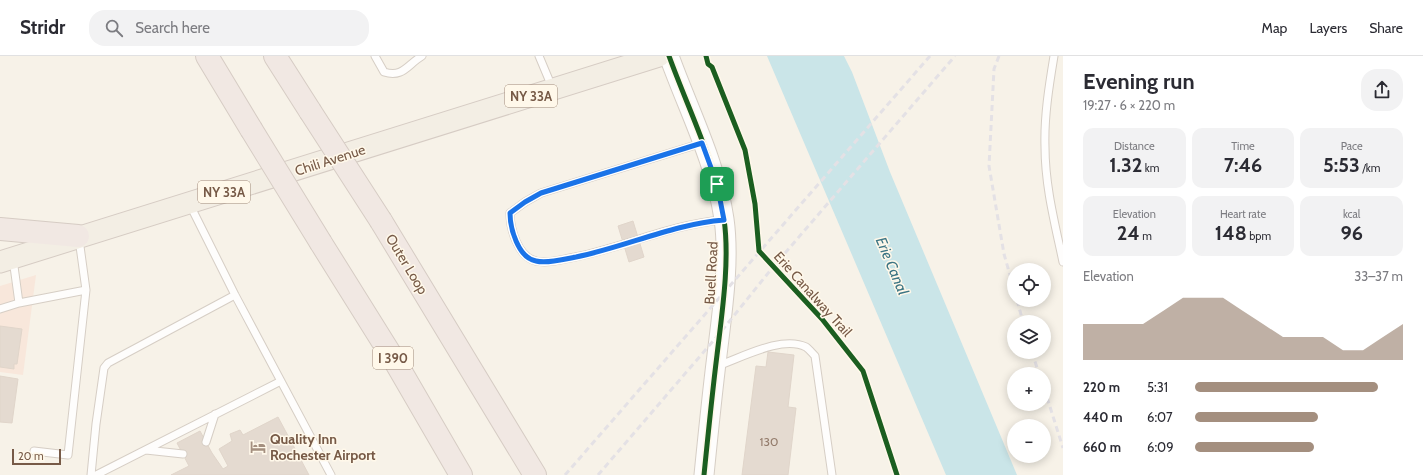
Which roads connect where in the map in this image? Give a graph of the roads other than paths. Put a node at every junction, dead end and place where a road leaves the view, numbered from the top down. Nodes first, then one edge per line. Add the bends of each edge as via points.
1 (207, 56) edge
2 (275, 56) edge
3 (287, 56) edge
4 (375, 56) edge
5 (422, 56) edge
6 (539, 56) edge
7 (659, 56) edge
8 (669, 56) edge
9 (1054, 56) edge
10 (414, 58) edge
11 (553, 90) junction
12 (310, 111) junction
13 (702, 143) junction
14 (189, 203) junction
15 (724, 220) junction
16 (0, 229) edge
17 (78, 236) junction
18 (7, 260) edge
19 (1063, 262) edge
20 (86, 290) junction
21 (235, 294) junction
22 (19, 303) junction
23 (0, 309) edge
24 (715, 367) junction
25 (281, 381) junction
26 (215, 414) junction
27 (206, 442) dead end
28 (146, 450) junction
29 (34, 451) dead end
30 (183, 454) dead end
31 (91, 475) edge
32 (96, 475) edge
33 (331, 475) edge
34 (461, 475) edge
35 (535, 475) edge
36 (704, 475) edge
37 (832, 475) edge

1 - 34 highway, I 390, bridge via 396,363
2 - 12 highway, Outer Loop
3 - 12 highway
4 - 10 lane via 384,72 393,75 401,72
5 - 10 lane
6 - 11 lane
7 - 11 main road, Chili Avenue / NY 33A
8 - 13 street, Buell Road
9 - 19 lane via 1044,147 1049,195
11 - 14 main road, Chili Avenue / NY 33A
12 - 35 highway, Outer Loop, bridge via 381,221
13 - 15 street, Buell Road via 717,184
13 - 15 lane via 541,193 510,213 510,223 519,247 528,257 536,261 551,261 605,250 699,223
14 - 17 main road, Chili Avenue / NY 33A
14 - 21 lane
15 - 24 street, Buell Road via 726,239 723,293
16 - 17 highway
17 - 18 main road, Chili Avenue / NY 33A
17 - 20 lane
18 - 22 lane
20 - 22 lane
20 - 29 lane via 68,455
21 - 25 lane
21 - 31 lane via 108,363 104,368
22 - 23 lane
24 - 36 street, Buell Road
24 - 37 lane via 773,346 792,343 807,347 815,356
25 - 26 lane
25 - 33 lane
26 - 27 lane
26 - 28 lane
28 - 30 lane
28 - 32 lane

